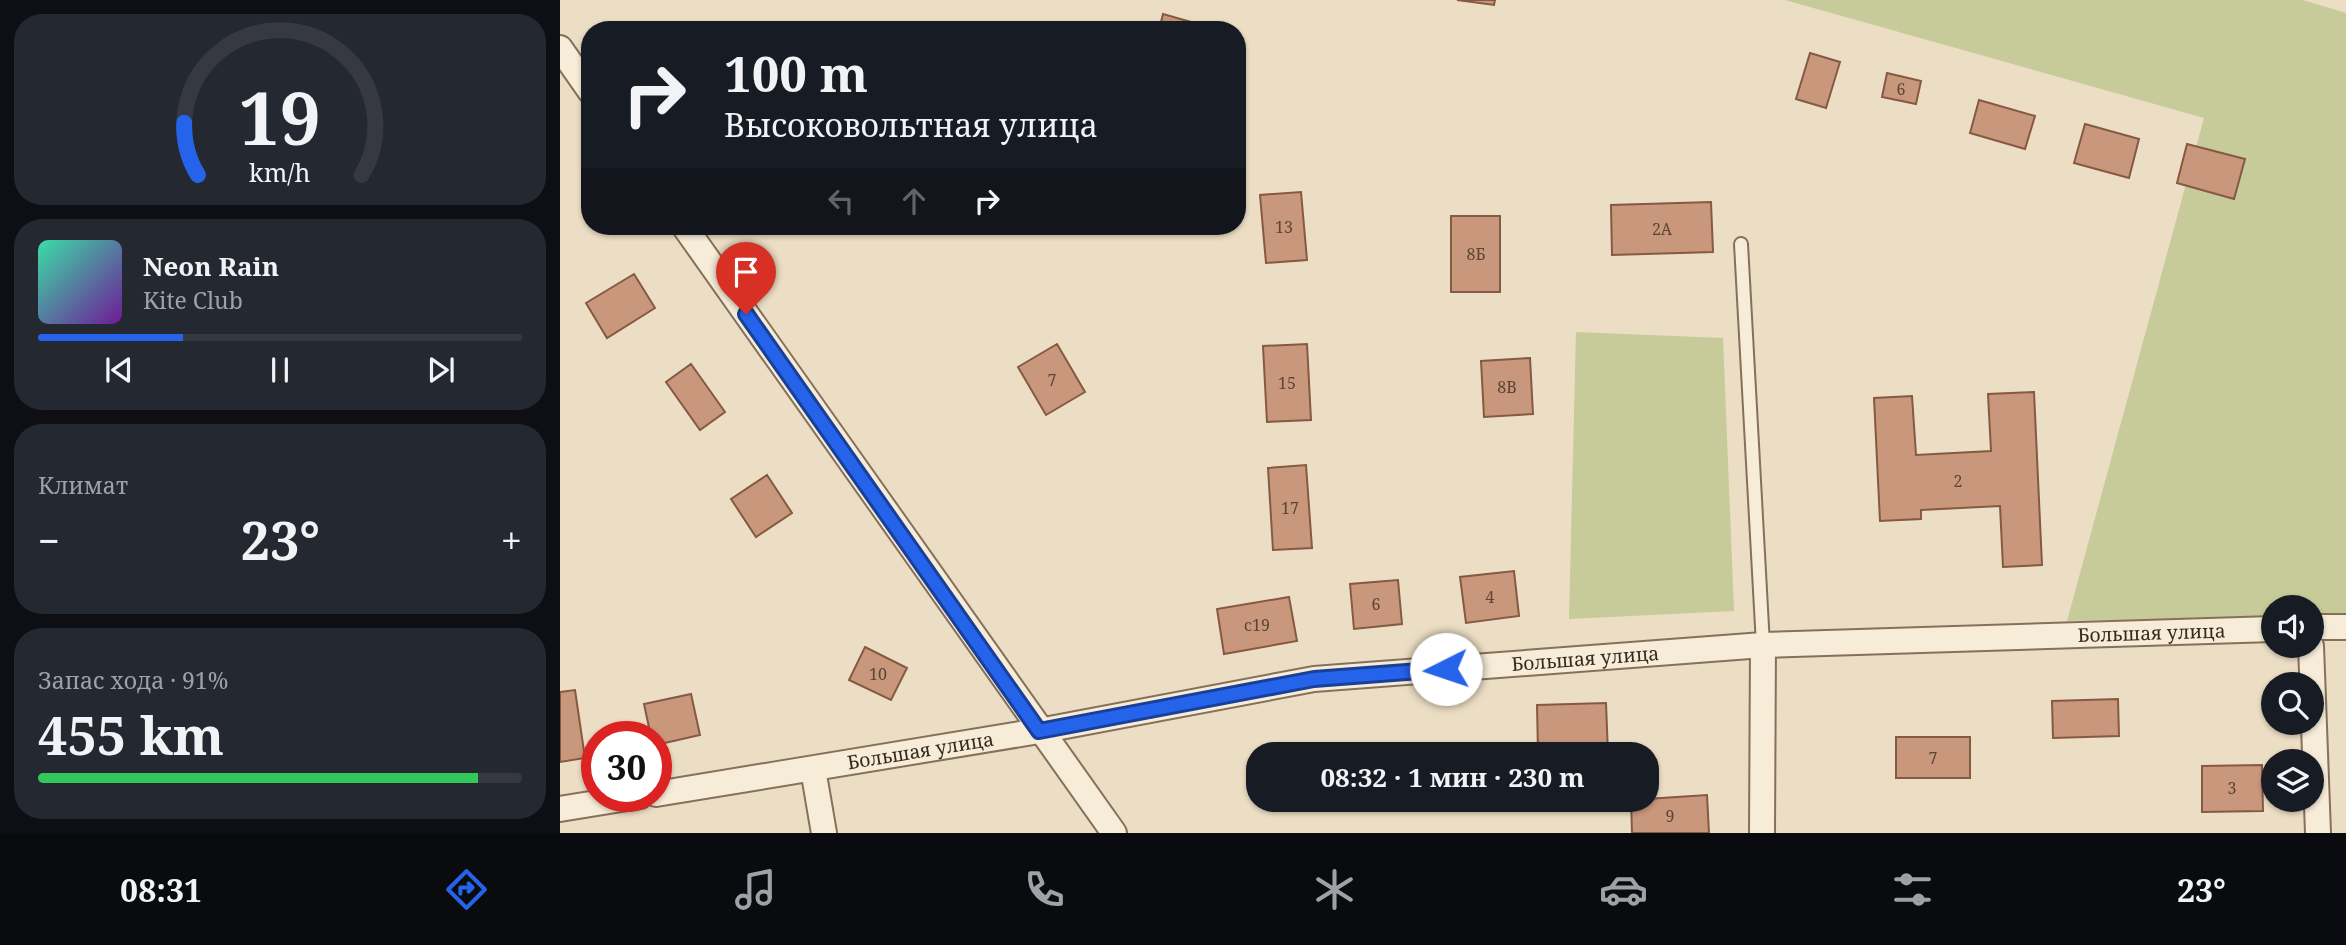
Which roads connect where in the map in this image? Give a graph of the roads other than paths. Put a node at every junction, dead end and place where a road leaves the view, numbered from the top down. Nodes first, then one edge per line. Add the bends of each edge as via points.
1 (560, 48) edge
2 (581, 78) edge
3 (690, 235) edge
4 (1741, 244) dead end
5 (2324, 627) edge
6 (2346, 627) edge
7 (2261, 629) edge
8 (1763, 645) junction
9 (2311, 658) edge
10 (1039, 731) junction
11 (813, 769) junction
12 (672, 791) edge
13 (581, 806) edge
14 (560, 809) edge
15 (824, 833) edge
16 (1114, 833) edge
17 (1762, 833) edge
18 (2318, 833) edge

1 - 2 street
3 - 10 street
4 - 8 lane
5 - 6 street
7 - 8 street, Большая улица
8 - 10 street, Большая улица via 1314,679
8 - 17 street
9 - 18 street
10 - 11 street, Большая улица
10 - 16 street
11 - 12 street, Большая улица
11 - 15 street
13 - 14 street

